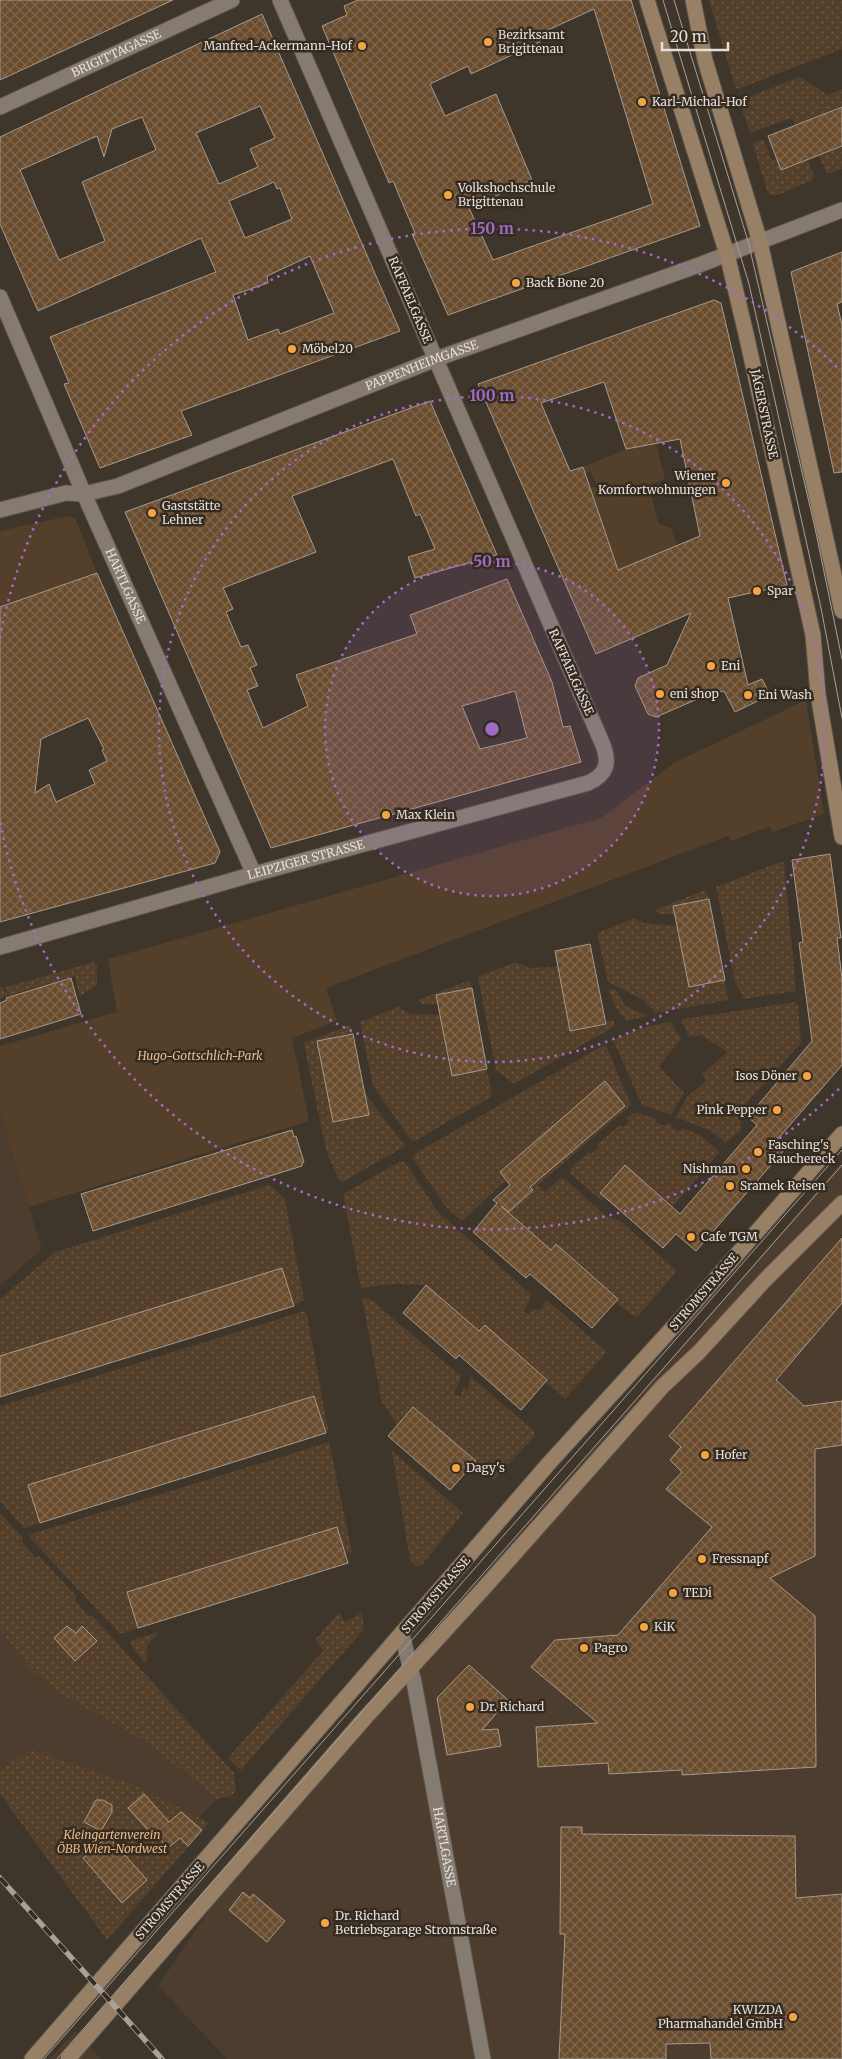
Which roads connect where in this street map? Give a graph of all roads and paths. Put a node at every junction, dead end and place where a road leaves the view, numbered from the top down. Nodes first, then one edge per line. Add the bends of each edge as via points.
1 (232, 0) edge
2 (280, 0) edge
3 (647, 0) edge
4 (693, 0) edge
5 (0, 107) edge
6 (842, 210) edge
7 (760, 242) junction
8 (727, 254) junction
9 (0, 297) edge
10 (436, 359) junction
11 (84, 494) junction
12 (0, 510) edge
13 (842, 611) edge
14 (606, 767) joint
15 (842, 837) edge
16 (254, 874) junction
17 (0, 947) edge
18 (842, 1134) edge
19 (842, 1203) edge
20 (402, 1635) junction
21 (411, 1668) junction
22 (32, 2059) edge
23 (68, 2059) edge
24 (483, 2059) edge

1 - 5 street, BRIGITTAGASSE
2 - 10 street, RAFFAELGASSE
3 - 8 main road, JÄGERSTRASSE
4 - 7 main road via 705,60
6 - 7 street, PAPPENHEIMGASSE
7 - 8 street, PAPPENHEIMGASSE
7 - 13 main road
8 - 10 street, PAPPENHEIMGASSE
8 - 15 main road, JÄGERSTRASSE via 813,634 818,694
9 - 11 street, HARTLGASSE
10 - 11 street, PAPPENHEIMGASSE via 118,486
10 - 14 street, RAFFAELGASSE via 603,745
11 - 12 street, PAPPENHEIMGASSE via 66,494
11 - 16 street, HARTLGASSE
14 - 16 street, LEIPZIGER STRASSE via 603,774 588,783
16 - 17 street, LEIPZIGER STRASSE
18 - 20 main road, STROMSTRASSE via 551,1461
19 - 21 main road via 662,1387
20 - 21 street, HARTLGASSE
20 - 22 main road, STROMSTRASSE
21 - 23 main road
21 - 24 street, HARTLGASSE

